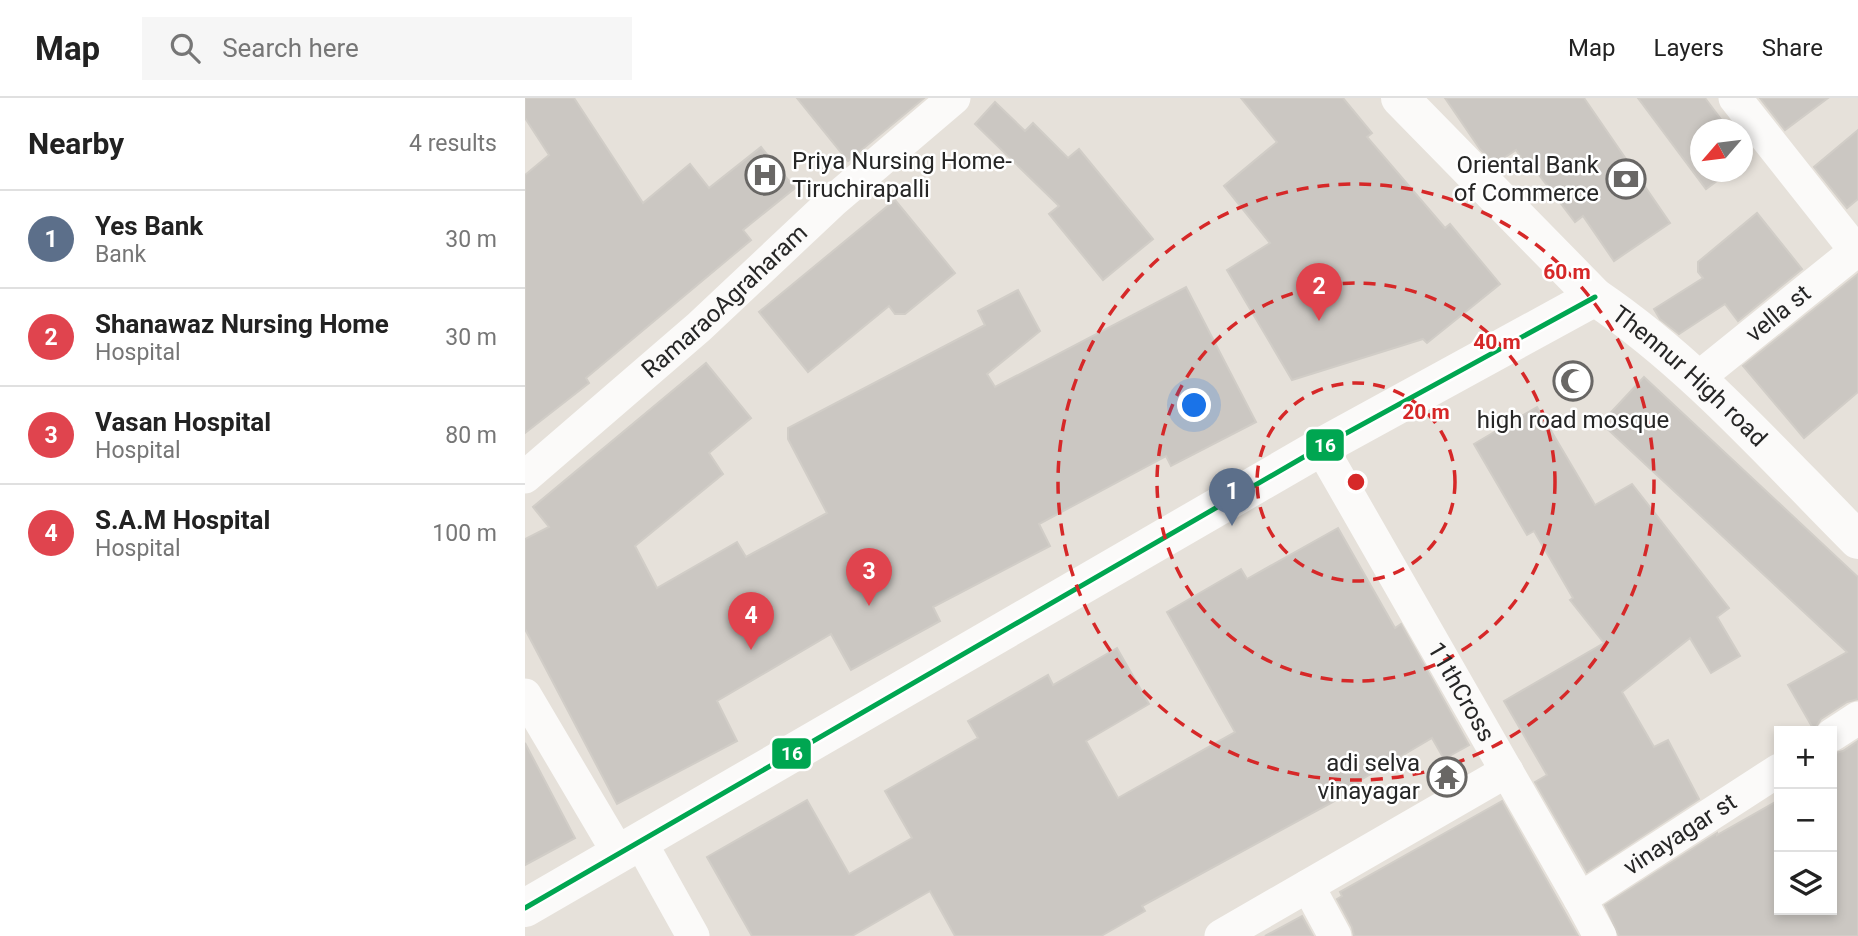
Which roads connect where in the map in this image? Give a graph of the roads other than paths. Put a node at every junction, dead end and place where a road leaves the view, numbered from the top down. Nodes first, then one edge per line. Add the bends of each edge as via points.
1 (954, 98) edge
2 (1400, 98) edge
3 (1735, 98) edge
4 (1857, 250) edge
5 (1595, 297) junction
6 (1699, 378) junction
7 (1321, 447) junction
8 (525, 477) edge
9 (1858, 540) edge
10 (525, 695) edge
11 (1858, 718) edge
12 (1837, 732) edge
13 (1507, 771) junction
14 (1774, 773) edge
15 (629, 847) junction
16 (1308, 887) junction
17 (1580, 899) junction
18 (525, 908) edge
19 (693, 936) edge
20 (1221, 936) edge
21 (1335, 936) edge
22 (1599, 936) edge

1 - 8 street, RamaraoAgraharam
2 - 5 street, Thennur High road
3 - 4 street
4 - 6 street, vella st
5 - 6 street, Thennur High road
5 - 7 street
6 - 9 street, Thennur High road
7 - 13 street, 11thCross
7 - 15 street
10 - 15 street
11 - 12 street
13 - 16 street
13 - 17 street, 11thCross
14 - 17 street, vinayagar st
15 - 18 street
15 - 19 street
16 - 20 street
16 - 21 street
17 - 22 street, 11thCross

